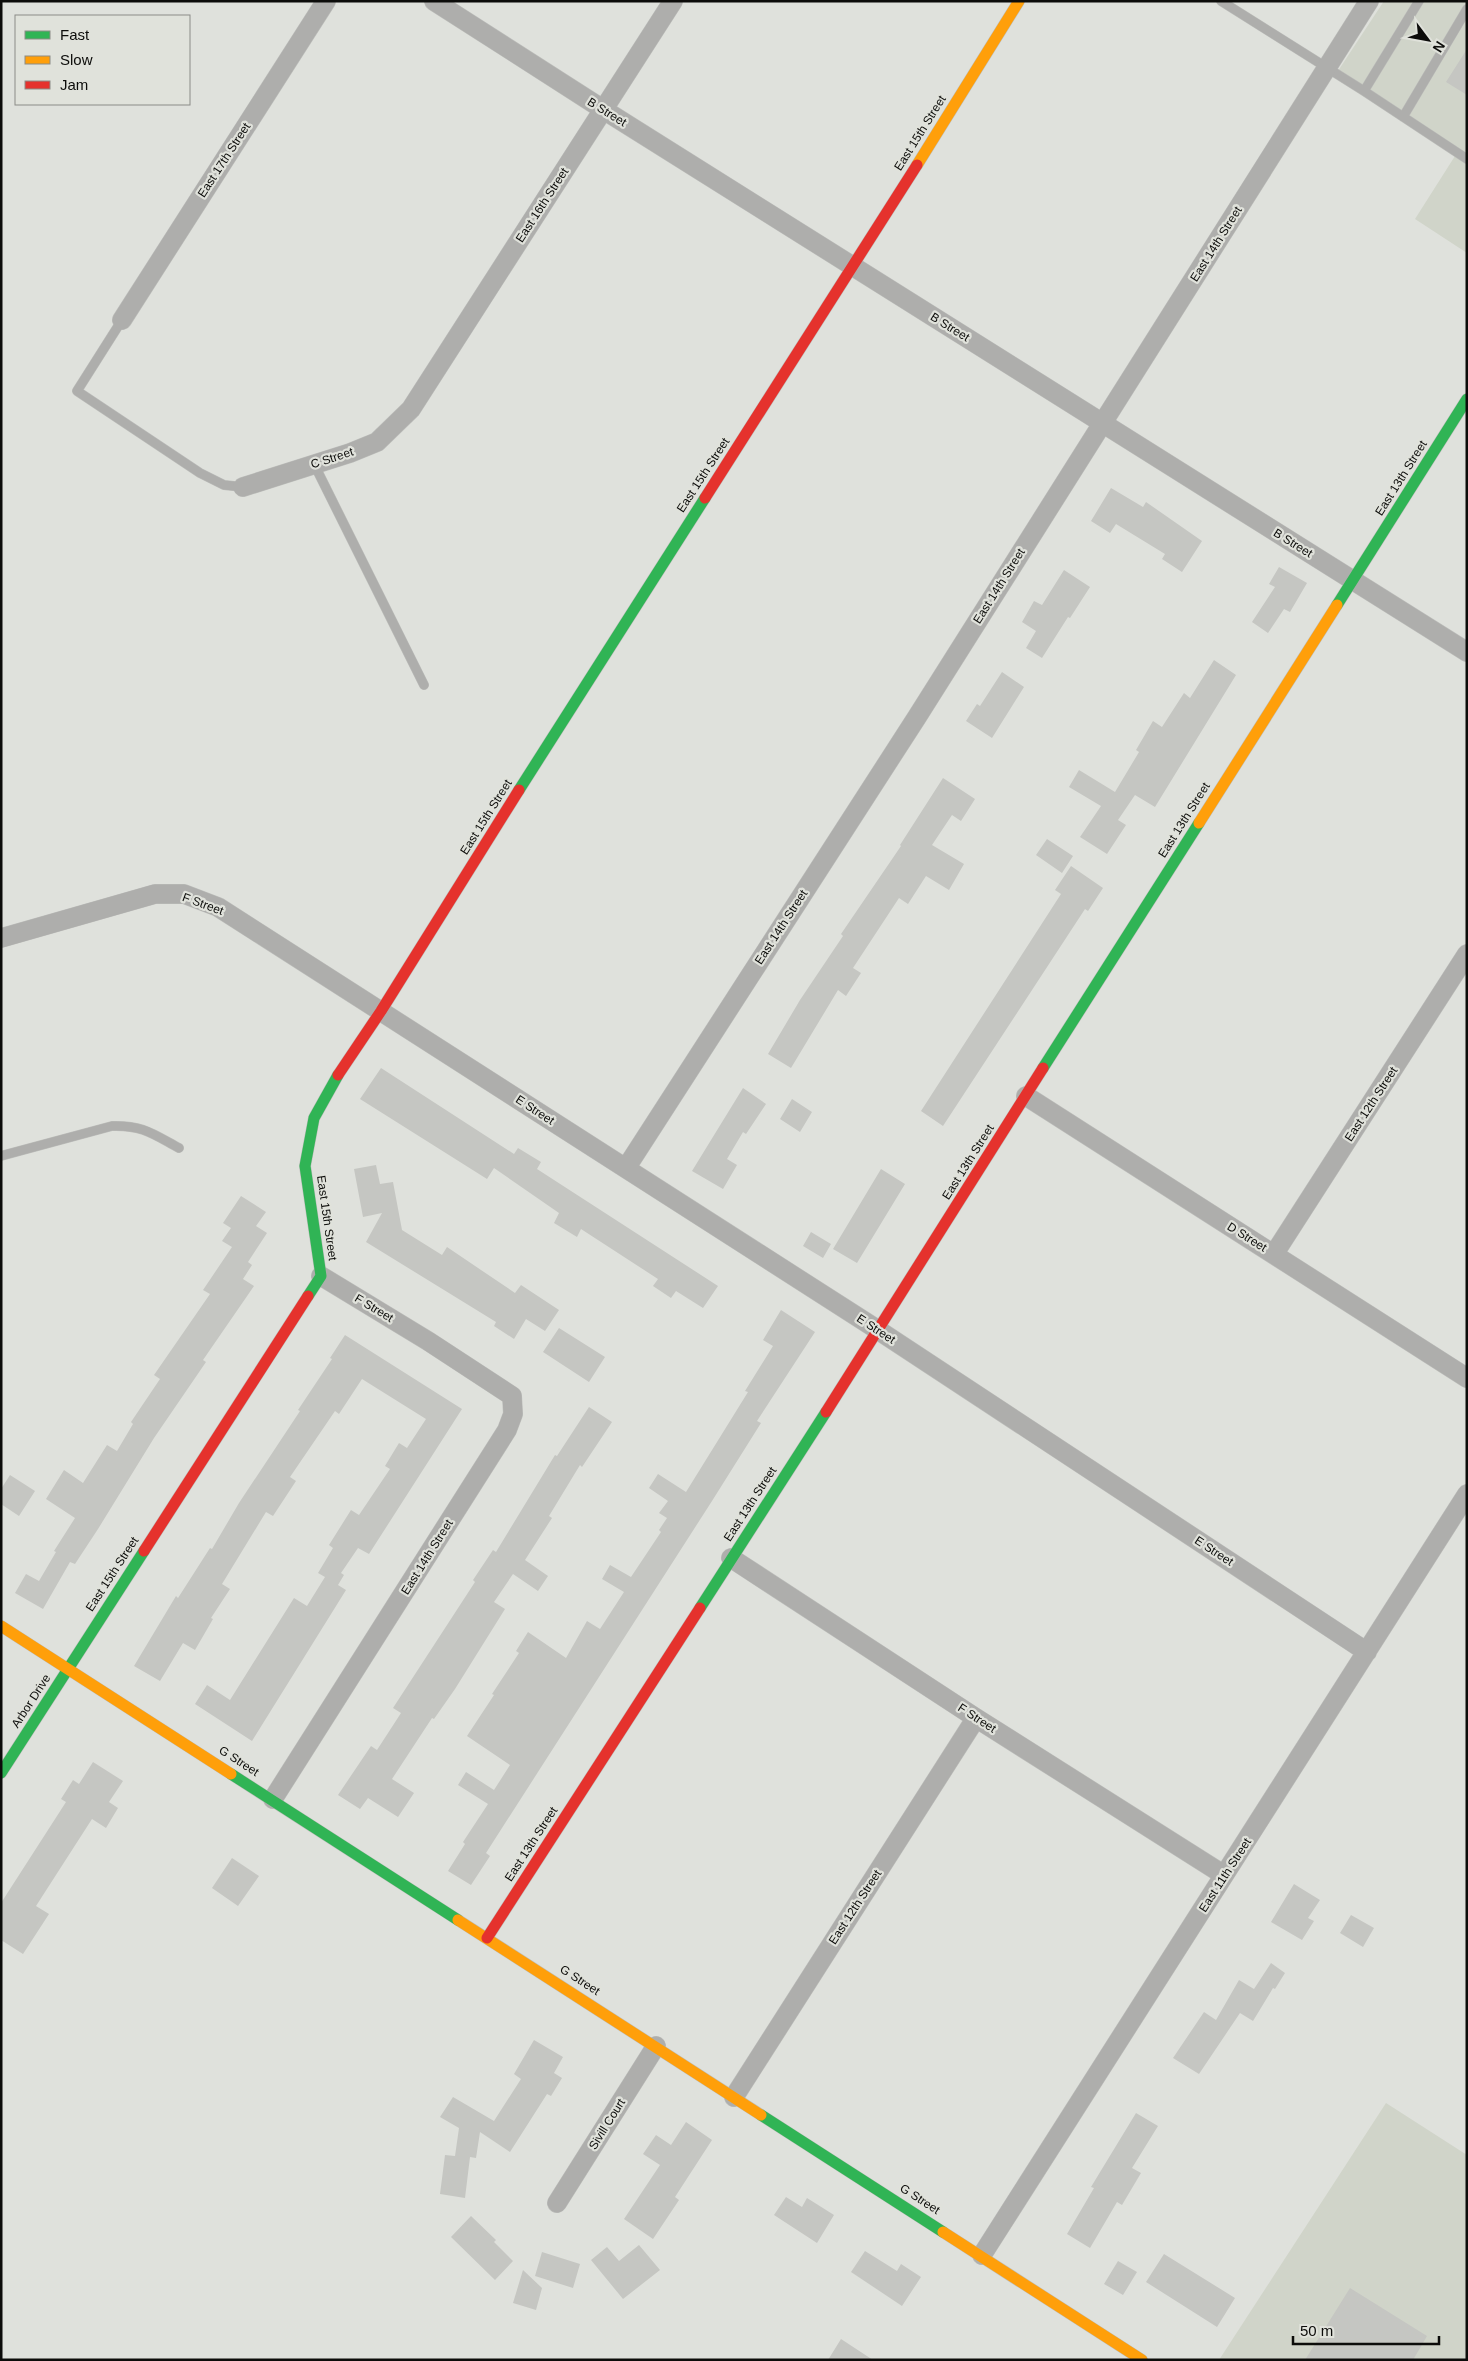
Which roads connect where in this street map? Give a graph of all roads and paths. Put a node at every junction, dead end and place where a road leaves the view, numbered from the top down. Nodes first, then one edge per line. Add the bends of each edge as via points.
1 (326, 1) edge
2 (434, 1) edge
3 (673, 1) edge
4 (1019, 1) edge
5 (1221, 1) edge
6 (1369, 1) edge
7 (1419, 1) edge
8 (1467, 9) edge
9 (1325, 68) junction
10 (1364, 91) junction
11 (604, 110) junction
12 (1404, 117) junction
13 (1467, 159) edge
14 (854, 267) junction
15 (122, 320) joint
16 (1467, 399) edge
17 (411, 409) joint
18 (1102, 422) junction
19 (314, 464) junction
20 (243, 487) joint
21 (1352, 581) junction
22 (1467, 652) edge
23 (424, 685) dead end
24 (1, 938) edge
25 (1467, 954) edge
26 (381, 1012) junction
27 (1026, 1096) junction
28 (179, 1148) dead end
29 (1, 1156) edge
30 (626, 1168) junction
31 (1274, 1254) junction
32 (321, 1276) junction
33 (878, 1330) junction
34 (428, 1341) joint
35 (1467, 1378) edge
36 (1467, 1494) edge
37 (731, 1558) junction
38 (1, 1626) edge
39 (1367, 1652) junction
40 (68, 1669) junction
41 (976, 1718) junction
42 (1, 1773) edge
43 (273, 1799) junction
44 (1224, 1875) junction
45 (487, 1938) junction
46 (656, 2046) junction
47 (734, 2097) junction
48 (557, 2202) dead end
49 (982, 2255) junction
50 (1142, 2360) edge

1 - 15 street, East 17th Street
2 - 11 street, B Street
3 - 11 street, East 16th Street
4 - 14 street, East 15th Street
5 - 9 lane
6 - 9 street, East 14th Street
7 - 10 lane
8 - 12 lane
9 - 10 lane
9 - 18 street, East 14th Street
10 - 12 lane
11 - 14 street, B Street
11 - 17 street, East 16th Street
12 - 13 lane
14 - 18 street, B Street
14 - 26 street, East 15th Street via 588,679
15 - 20 lane via 77,391 200,473 224,485
16 - 21 street, East 13th Street
17 - 19 street, C Street via 377,442
18 - 21 street, B Street
18 - 30 street, East 14th Street via 917,717
19 - 20 street, C Street
19 - 23 lane
21 - 22 street, B Street
21 - 27 street, East 13th Street
24 - 26 street, F Street via 155,894 184,894 218,907
25 - 31 street, East 12th Street
26 - 30 street, E Street
26 - 32 street, East 15th Street via 330,1087 314,1118 305,1166
27 - 31 street, D Street
27 - 33 street, East 13th Street
28 - 29 lane via 142,1128 112,1126
30 - 33 street, E Street
31 - 35 street, D Street
32 - 34 street, F Street
32 - 40 street, East 15th Street
33 - 37 street, East 13th Street
33 - 39 street, E Street
34 - 43 street, East 14th Street via 512,1396 513,1414 507,1430
36 - 39 street, East 11th Street
37 - 41 street, F Street
37 - 45 street, East 13th Street
38 - 40 street, G Street
39 - 44 street, East 11th Street
40 - 42 street, Arbor Drive
40 - 43 street, G Street
41 - 44 street, F Street
41 - 47 street, East 12th Street
43 - 45 street, G Street
44 - 49 street, East 11th Street
45 - 46 street, G Street
46 - 47 street, G Street
46 - 48 street, Sivill Court
47 - 49 street, G Street
49 - 50 street, G Street

